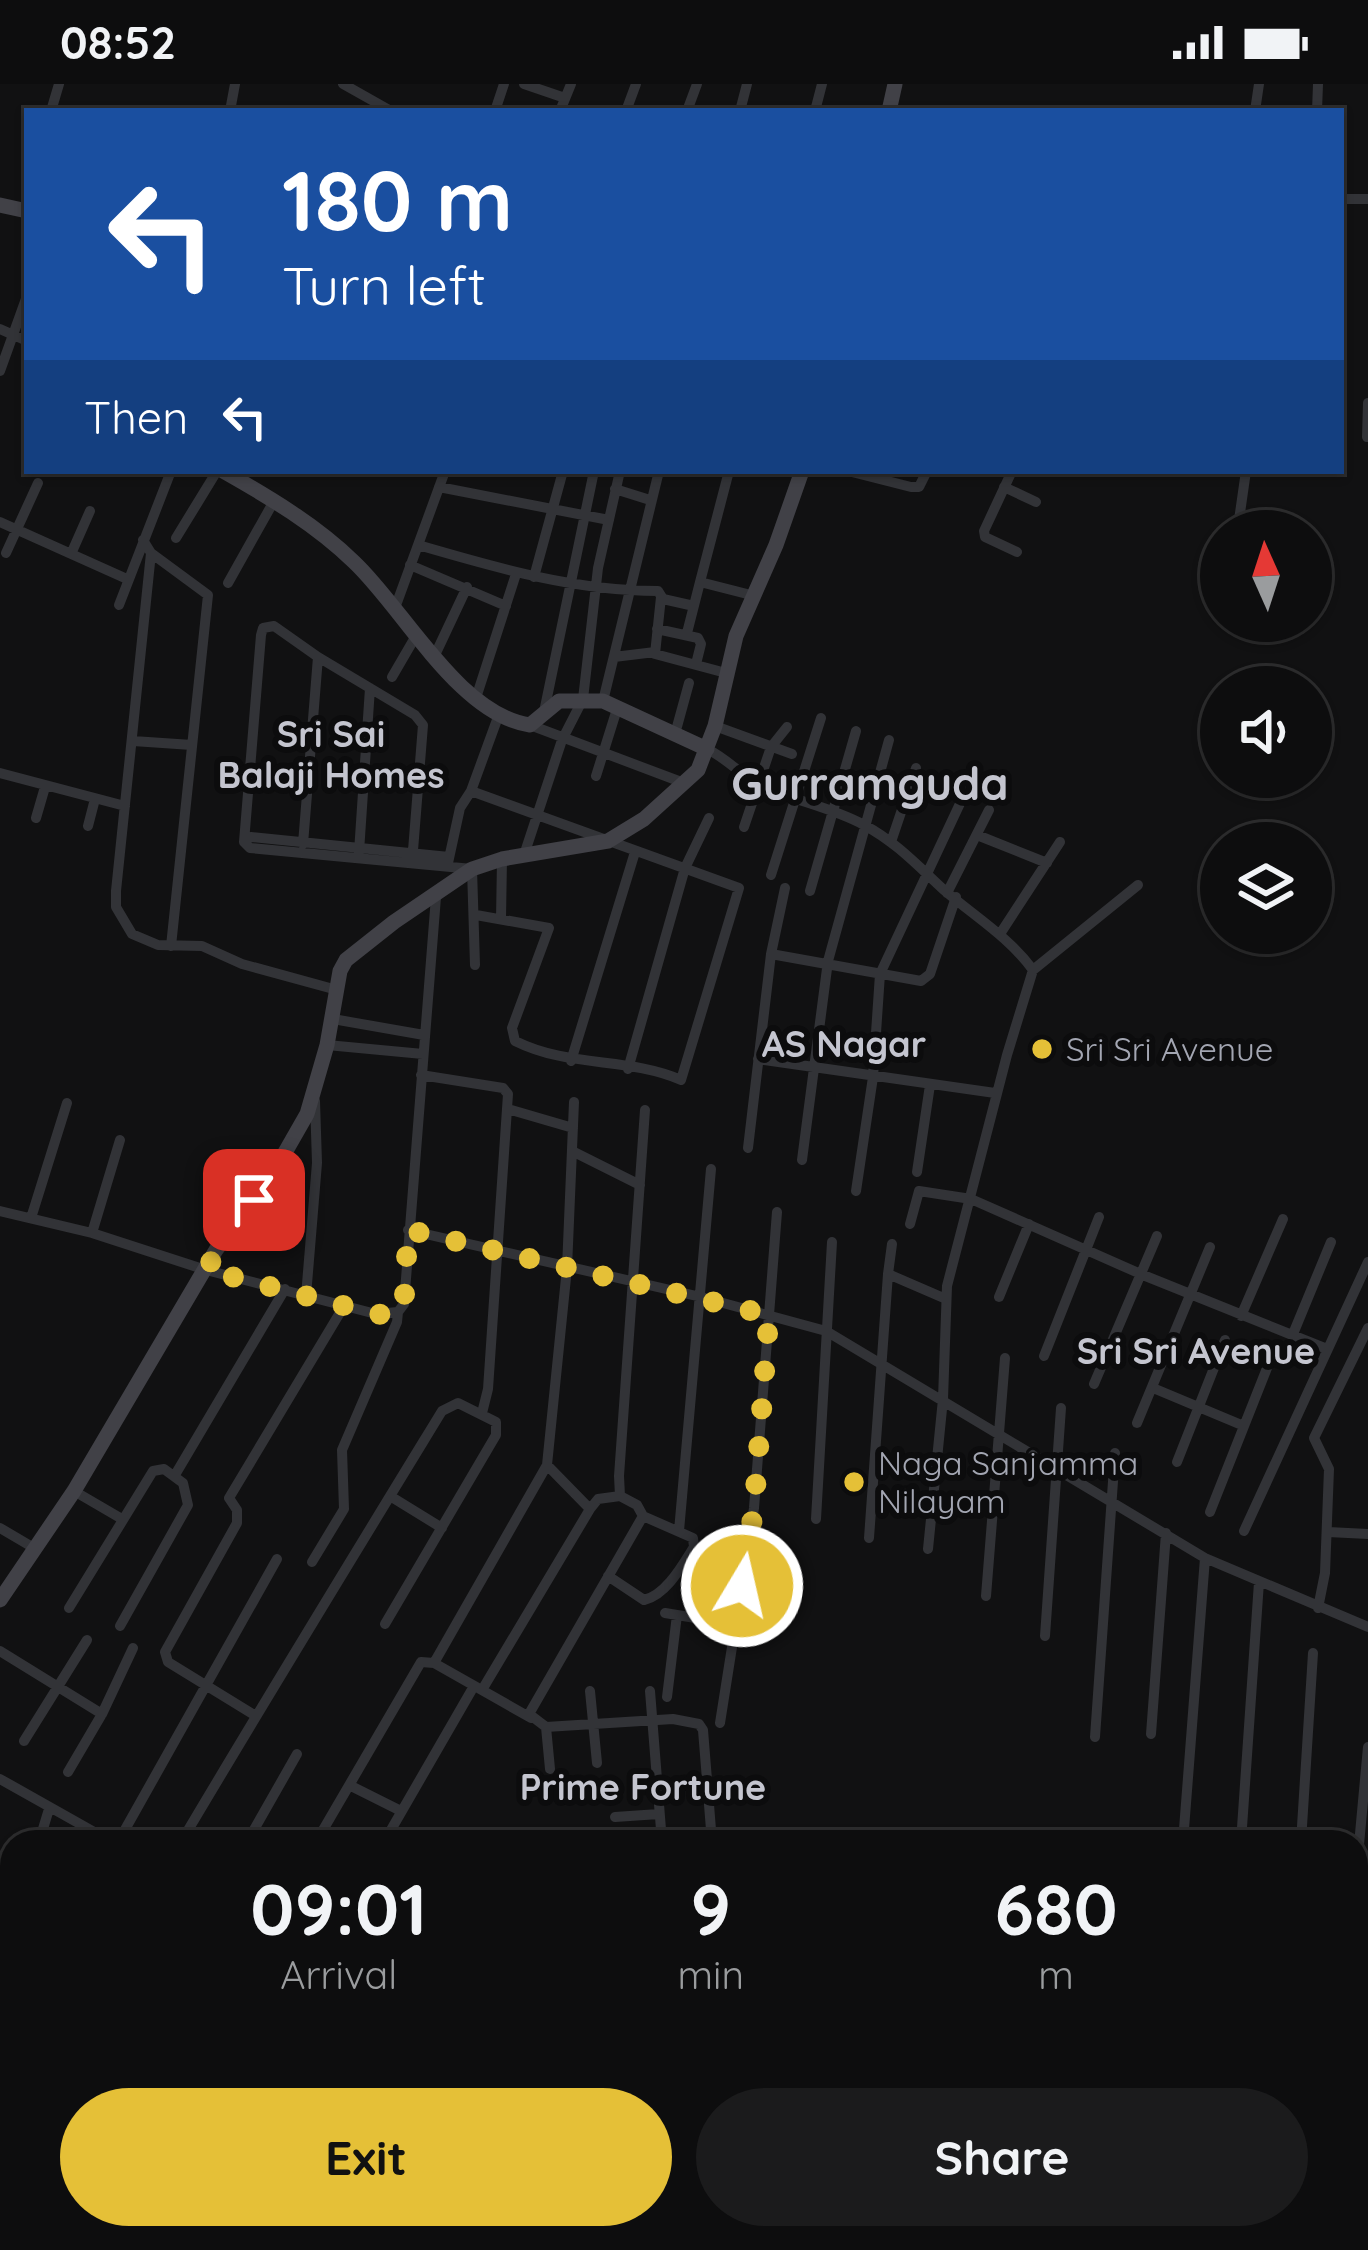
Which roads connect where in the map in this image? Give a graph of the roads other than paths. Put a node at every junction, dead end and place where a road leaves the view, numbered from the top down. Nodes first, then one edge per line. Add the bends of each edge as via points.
1 (343, 84) edge
2 (524, 84) edge
3 (572, 84) edge
4 (562, 105) edge
5 (386, 108) edge
6 (24, 304) edge
7 (0, 329) edge
8 (13, 335) junction
9 (24, 339) edge
10 (0, 371) edge
11 (1368, 403) edge
12 (1367, 437) edge
13 (170, 474) edge
14 (218, 474) edge
15 (444, 474) edge
16 (562, 474) edge
17 (593, 474) edge
18 (619, 474) edge
19 (658, 474) edge
20 (728, 474) edge
21 (801, 474) edge
22 (872, 474) edge
23 (926, 474) edge
24 (1011, 474) edge
25 (1246, 474) edge
26 (251, 478) edge
27 (38, 483) dead end
28 (439, 487) junction
29 (1004, 488) junction
30 (615, 489) junction
31 (650, 500) junction
32 (274, 501) junction
33 (1036, 502) dead end
34 (553, 508) junction
35 (1240, 510) edge
36 (90, 511) dead end
37 (584, 518) junction
38 (609, 520) junction
39 (0, 523) edge
40 (17, 530) junction
41 (176, 538) dead end
42 (143, 540) junction
43 (418, 545) junction
44 (1017, 552) dead end
45 (6, 553) dead end
46 (151, 553) junction
47 (70, 554) junction
48 (410, 565) junction
49 (516, 574) junction
50 (535, 577) junction
51 (127, 579) junction
52 (700, 582) junction
53 (228, 583) dead end
54 (570, 583) junction
55 (467, 586) junction
56 (597, 589) junction
57 (631, 591) junction
58 (751, 595) junction
59 (661, 597) junction
60 (119, 605) dead end
61 (506, 606) junction
62 (694, 606) junction
63 (395, 608) junction
64 (561, 629) junction
65 (657, 629) junction
66 (592, 633) junction
67 (687, 633) junction
68 (417, 634) junction
69 (655, 652) junction
70 (435, 656) junction
71 (318, 657) junction
72 (614, 657) junction
73 (696, 664) junction
74 (726, 673) junction
75 (392, 677) dead end
76 (689, 683) dead end
77 (370, 688) junction
78 (476, 698) junction
79 (583, 699) junction
80 (610, 705) junction
81 (544, 712) junction
82 (498, 717) junction
83 (821, 718) dead end
84 (530, 725) junction
85 (715, 726) junction
86 (787, 728) dead end
87 (856, 731) dead end
88 (675, 734) junction
89 (133, 740) junction
90 (562, 740) junction
91 (889, 740) dead end
92 (192, 745) junction
93 (771, 747) junction
94 (707, 749) junction
95 (602, 754) junction
96 (792, 754) dead end
97 (916, 768) dead end
98 (0, 773) edge
99 (596, 776) dead end
100 (684, 783) junction
101 (759, 784) junction
102 (45, 787) junction
103 (471, 791) junction
104 (964, 795) dead end
105 (95, 800) junction
106 (797, 802) junction
107 (125, 806) junction
108 (989, 810) dead end
109 (832, 811) junction
110 (537, 814) junction
111 (36, 818) dead end
112 (709, 818) dead end
113 (88, 826) dead end
114 (865, 826) junction
115 (744, 827) dead end
116 (976, 835) junction
117 (608, 841) junction
118 (891, 842) junction
119 (1060, 842) dead end
120 (302, 848) junction
121 (634, 852) junction
122 (359, 854) junction
123 (524, 855) junction
124 (412, 858) junction
125 (502, 859) junction
126 (448, 861) junction
127 (1047, 863) junction
128 (685, 868) junction
129 (472, 869) junction
130 (925, 870) junction
131 (771, 875) dead end
132 (1138, 885) dead end
133 (785, 888) dead end
134 (810, 891) dead end
135 (951, 895) junction
136 (436, 897) junction
137 (476, 915) junction
138 (501, 919) junction
139 (1000, 934) junction
140 (171, 946) junction
141 (771, 954) junction
142 (828, 961) junction
143 (475, 965) dead end
144 (1034, 970) junction
145 (880, 974) junction
146 (337, 990) junction
147 (333, 1019) junction
148 (424, 1035) junction
149 (327, 1045) junction
150 (423, 1054) junction
151 (758, 1059) junction
152 (571, 1061) junction
153 (628, 1069) junction
154 (815, 1070) junction
155 (421, 1075) junction
156 (873, 1077) junction
157 (930, 1085) junction
158 (314, 1086) junction
159 (995, 1093) junction
160 (574, 1102) dead end
161 (67, 1103) dead end
162 (508, 1109) junction
163 (645, 1110) dead end
164 (573, 1128) junction
165 (120, 1140) dead end
166 (748, 1148) dead end
167 (572, 1151) junction
168 (802, 1160) dead end
169 (711, 1169) dead end
170 (917, 1172) dead end
171 (640, 1185) junction
172 (856, 1191) dead end
173 (971, 1199) junction
174 (0, 1211) edge
175 (777, 1212) dead end
176 (1099, 1217) dead end
177 (32, 1218) junction
178 (1282, 1219) dead end
179 (1029, 1223) junction
180 (910, 1224) dead end
181 (408, 1230) junction
182 (92, 1233) junction
183 (1157, 1236) dead end
184 (832, 1242) dead end
185 (1331, 1242) dead end
186 (892, 1244) dead end
187 (1210, 1247) dead end
188 (498, 1250) junction
189 (1089, 1250) junction
190 (1368, 1262) edge
191 (567, 1268) junction
192 (206, 1270) junction
193 (889, 1274) junction
194 (1143, 1275) junction
195 (634, 1282) junction
196 (947, 1286) junction
197 (285, 1289) junction
198 (1190, 1294) junction
199 (306, 1295) junction
200 (701, 1298) junction
201 (999, 1298) dead end
202 (344, 1306) junction
203 (398, 1312) junction
204 (769, 1315) junction
205 (1241, 1316) junction
206 (1368, 1328) edge
207 (826, 1331) junction
208 (1293, 1334) junction
209 (1225, 1340) dead end
210 (1328, 1349) junction
211 (1044, 1356) dead end
212 (1005, 1358) dead end
213 (1269, 1363) dead end
214 (882, 1364) junction
215 (1094, 1384) dead end
216 (1153, 1388) junction
217 (944, 1400) junction
218 (1199, 1407) junction
219 (1061, 1408) dead end
220 (482, 1413) junction
221 (1137, 1423) dead end
222 (1244, 1426) junction
223 (999, 1436) junction
224 (1115, 1453) dead end
225 (1177, 1462) dead end
226 (547, 1466) junction
227 (1054, 1467) junction
228 (175, 1475) junction
229 (74, 1492) junction
230 (390, 1496) junction
231 (620, 1496) junction
232 (1109, 1498) junction
233 (590, 1509) junction
234 (1210, 1512) dead end
235 (643, 1516) junction
236 (122, 1519) junction
237 (816, 1519) dead end
238 (0, 1528) edge
239 (442, 1528) junction
240 (679, 1531) junction
241 (1244, 1531) dead end
242 (1328, 1532) junction
243 (1166, 1533) junction
244 (1368, 1534) edge
245 (869, 1538) dead end
246 (34, 1547) junction
247 (928, 1549) dead end
248 (277, 1558) dead end
249 (1205, 1558) junction
250 (312, 1562) dead end
251 (608, 1576) junction
252 (1259, 1582) junction
253 (986, 1597) dead end
254 (0, 1600) edge
255 (69, 1608) dead end
256 (1318, 1608) junction
257 (386, 1624) dead end
258 (735, 1625) junction
259 (120, 1626) dead end
260 (1368, 1627) edge
261 (756, 1628) dead end
262 (1046, 1636) dead end
263 (87, 1640) dead end
264 (133, 1648) dead end
265 (0, 1651) edge
266 (1313, 1653) dead end
267 (434, 1663) junction
268 (57, 1684) junction
269 (206, 1685) junction
270 (478, 1688) junction
271 (590, 1690) dead end
272 (650, 1691) dead end
273 (667, 1697) dead end
274 (102, 1714) junction
275 (256, 1715) junction
276 (532, 1718) junction
277 (651, 1720) junction
278 (720, 1723) dead end
279 (593, 1724) junction
280 (546, 1727) junction
281 (1151, 1734) dead end
282 (1095, 1737) dead end
283 (23, 1741) dead end
284 (1368, 1747) edge
285 (297, 1754) dead end
286 (597, 1763) dead end
287 (550, 1769) dead end
288 (68, 1772) dead end
289 (0, 1779) edge
290 (351, 1786) junction
291 (50, 1809) junction
292 (401, 1811) junction
293 (659, 1814) junction
294 (615, 1816) dead end
295 (43, 1830) edge
296 (91, 1830) edge
297 (122, 1830) edge
298 (188, 1830) edge
299 (254, 1830) edge
300 (324, 1830) edge
301 (391, 1830) edge
302 (661, 1830) edge
303 (711, 1830) edge
304 (1184, 1830) edge
305 (1242, 1830) edge
306 (1302, 1830) edge
307 (1360, 1830) edge

1 - 5 street
2 - 4 street
3 - 4 street
6 - 8 street
7 - 8 street
8 - 9 street
8 - 10 street
11 - 12 street
13 - 42 street
14 - 41 street
15 - 28 street
16 - 34 street
17 - 37 street
18 - 30 street
19 - 31 street
20 - 52 street
21 - 58 main road
22 - 23 street via 919,487
24 - 29 street
25 - 35 street
26 - 32 main road
27 - 40 street
28 - 34 street
28 - 43 street
29 - 33 street
29 - 44 street via 985,537
30 - 31 street
30 - 38 street
31 - 57 street
32 - 53 street
32 - 63 main road via 357,564
34 - 37 street
34 - 50 street
36 - 47 street
37 - 38 street
37 - 54 street
38 - 56 street
39 - 40 street
40 - 45 street
40 - 47 street
42 - 46 street
42 - 51 street
43 - 48 street
43 - 49 street
46 - 89 street
46 - 92 street via 208,595
47 - 51 street
48 - 55 street
48 - 63 street
49 - 50 street
49 - 61 street
50 - 54 street
51 - 60 street
52 - 58 street
52 - 62 street
54 - 56 street
54 - 64 street
55 - 61 street
55 - 70 street
56 - 57 street
56 - 66 street
57 - 59 street
57 - 72 street
58 - 74 main road
59 - 62 street
59 - 65 street
61 - 78 street
62 - 67 street
63 - 68 main road
64 - 66 street
64 - 81 street
65 - 67 street
65 - 69 street
66 - 79 street
67 - 73 street via 700,644
68 - 70 main road
68 - 75 street
69 - 72 street
69 - 73 street
70 - 78 main road
71 - 77 street
71 - 120 street
71 - 120 street via 282,629 263,628 244,842
72 - 80 street
73 - 74 street
74 - 85 main road
76 - 88 street
77 - 122 street
77 - 124 street via 423,725
78 - 82 main road
79 - 80 main road
79 - 81 main road via 560,700
79 - 90 street
80 - 88 main road
80 - 95 street
81 - 84 main road
82 - 84 main road
82 - 103 street
83 - 106 street
84 - 90 street
85 - 93 street
85 - 94 main road
86 - 93 street
87 - 109 street
88 - 94 main road
89 - 92 street
89 - 107 street
90 - 95 street
90 - 110 street
91 - 114 street
92 - 140 street
93 - 96 street
93 - 101 street
94 - 100 main road
94 - 101 street
95 - 99 street
95 - 100 street
97 - 118 street
98 - 102 street
100 - 117 main road
101 - 106 street
101 - 115 street
102 - 105 street
102 - 111 street
103 - 110 street
103 - 126 street
104 - 130 street
105 - 107 street
105 - 113 street
106 - 109 street
106 - 131 street
107 - 140 street via 116,907 132,934
108 - 116 street
109 - 114 street
109 - 134 street
110 - 117 street
110 - 123 street
112 - 128 street
114 - 118 street
114 - 142 street
116 - 127 street
116 - 135 street
117 - 121 street
117 - 123 main road
118 - 130 street
119 - 127 street
120 - 122 street
121 - 128 street
121 - 152 street
122 - 124 street
123 - 125 main road
124 - 126 street
125 - 129 main road
125 - 138 street
126 - 129 street
127 - 139 street
128 - 153 street
128 - 153 street via 739,888 681,1080
129 - 136 main road
129 - 137 street
130 - 135 street
130 - 145 street
132 - 144 street
133 - 141 street
135 - 139 street
135 - 145 street via 930,974 921,981
136 - 146 main road via 357,949
136 - 148 street
137 - 138 street
137 - 143 street
138 - 152 street via 549,928 512,1037
139 - 144 street
140 - 146 street via 202,946
141 - 142 street
141 - 151 street
142 - 145 street
142 - 154 street
144 - 159 street
145 - 156 street
146 - 147 main road
147 - 148 street
147 - 149 main road
148 - 150 street
149 - 150 street
149 - 158 main road
150 - 155 street
151 - 154 street
151 - 166 street
152 - 153 street
154 - 156 street
154 - 168 street
155 - 162 street via 503,1088
155 - 181 street
156 - 157 street
156 - 172 street
157 - 159 street
157 - 170 street
158 - 192 main road via 279,1163
158 - 199 street
159 - 173 street
160 - 164 street
161 - 177 street
162 - 164 street
162 - 188 street
163 - 171 street
164 - 167 street
165 - 182 street
167 - 171 street
167 - 191 street
169 - 200 street
171 - 195 street
173 - 179 street
173 - 180 street via 920,1191
173 - 196 street
174 - 177 street
175 - 204 street
176 - 189 street
177 - 182 street
178 - 205 street
179 - 189 street
179 - 201 street
181 - 188 street
181 - 203 street
182 - 192 street
183 - 194 street
184 - 207 street
185 - 208 street
186 - 193 street
187 - 198 street
188 - 191 street
188 - 220 street
189 - 194 street
189 - 211 street
190 - 210 street
191 - 195 street
191 - 226 street
192 - 197 street
192 - 229 main road
193 - 196 street
193 - 214 street
194 - 198 street
194 - 215 street
195 - 200 street
195 - 231 street
196 - 217 street
197 - 199 street
197 - 228 street
198 - 205 street
198 - 216 street
199 - 202 street
200 - 204 street
200 - 240 street
202 - 203 street
202 - 269 street via 229,1498 239,1519 166,1647 168,1662
203 - 250 street via 342,1450 344,1509
204 - 207 street
204 - 258 street via 754,1508
205 - 208 street
206 - 242 street via 1314,1438 1328,1465
207 - 214 street
207 - 237 street
208 - 210 street
209 - 218 street
210 - 241 street
212 - 223 street
213 - 222 street
214 - 217 street
214 - 245 street
216 - 218 street
216 - 221 street
217 - 223 street
217 - 247 street
218 - 222 street
218 - 225 street
219 - 227 street
220 - 230 street via 447,1406
220 - 239 street via 496,1422 496,1435
222 - 234 street
223 - 227 street
223 - 253 street
224 - 232 street
226 - 233 street
226 - 267 street
227 - 232 street
227 - 262 street
228 - 236 street via 153,1471
228 - 259 street via 186,1490 186,1512
229 - 236 street
229 - 246 main road
230 - 239 street
230 - 275 street
231 - 233 street via 598,1498
231 - 235 street
232 - 243 street
232 - 282 street
233 - 270 street
235 - 240 street
235 - 251 street
236 - 255 street
238 - 246 street
239 - 257 street
240 - 251 street via 694,1547 653,1598
242 - 244 street
242 - 256 street
243 - 249 street
243 - 281 street
246 - 254 main road
248 - 269 street
249 - 252 street
249 - 304 street
251 - 276 street
252 - 256 street
252 - 305 street
256 - 260 street
258 - 261 street
258 - 273 street via 671,1614
258 - 278 street
263 - 268 street
264 - 274 street
265 - 268 street
266 - 306 street
267 - 270 street
267 - 290 street via 414,1669
268 - 274 street
268 - 283 street
269 - 275 street
269 - 297 street
270 - 276 street
270 - 292 street
271 - 279 street
272 - 277 street
274 - 288 street
275 - 298 street
276 - 280 street
277 - 279 street
277 - 293 street
277 - 303 street via 704,1730
279 - 280 street
279 - 286 street
280 - 287 street
284 - 307 street
285 - 299 street
289 - 291 street
290 - 292 street
290 - 300 street
291 - 295 street
291 - 296 street
292 - 301 street
293 - 294 street
293 - 302 street

